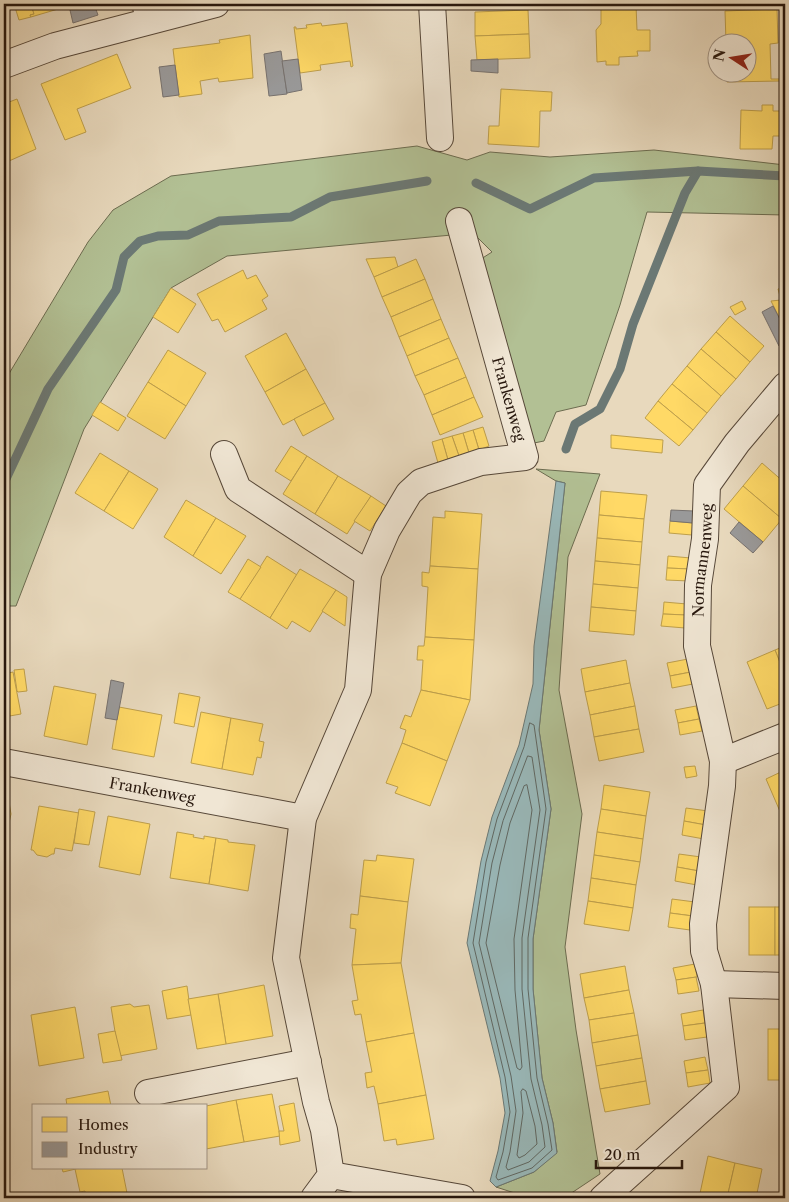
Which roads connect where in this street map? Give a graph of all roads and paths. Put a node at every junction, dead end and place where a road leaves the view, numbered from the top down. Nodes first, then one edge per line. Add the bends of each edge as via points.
1 (216, 4) edge
2 (432, 4) edge
3 (141, 13) edge
4 (4, 65) edge
5 (440, 138) dead end
6 (459, 221) dead end
7 (785, 386) edge
8 (224, 454) dead end
9 (368, 574) junction
10 (785, 736) edge
11 (723, 761) junction
12 (4, 762) edge
13 (303, 818) junction
14 (714, 984) junction
15 (785, 986) edge
16 (308, 1062) junction
17 (148, 1092) dead end
18 (331, 1175) junction
19 (314, 1198) edge
20 (462, 1198) edge
21 (605, 1198) edge

1 - 3 street
2 - 5 street
3 - 4 street
6 - 9 street, Frankenweg via 525,457 481,462 421,482 410,493 388,530
7 - 11 street, Normannenweg via 707,485 698,585 698,646
8 - 9 street via 238,490
9 - 13 street, Frankenweg via 358,690
10 - 11 street
11 - 14 street, Normannenweg via 703,924 704,951
12 - 13 street, Frankenweg
13 - 16 street, Frankenweg via 286,958
14 - 15 street
14 - 21 street, Normannenweg via 726,1087
16 - 17 street
16 - 18 street, Frankenweg
18 - 19 street
18 - 20 street

